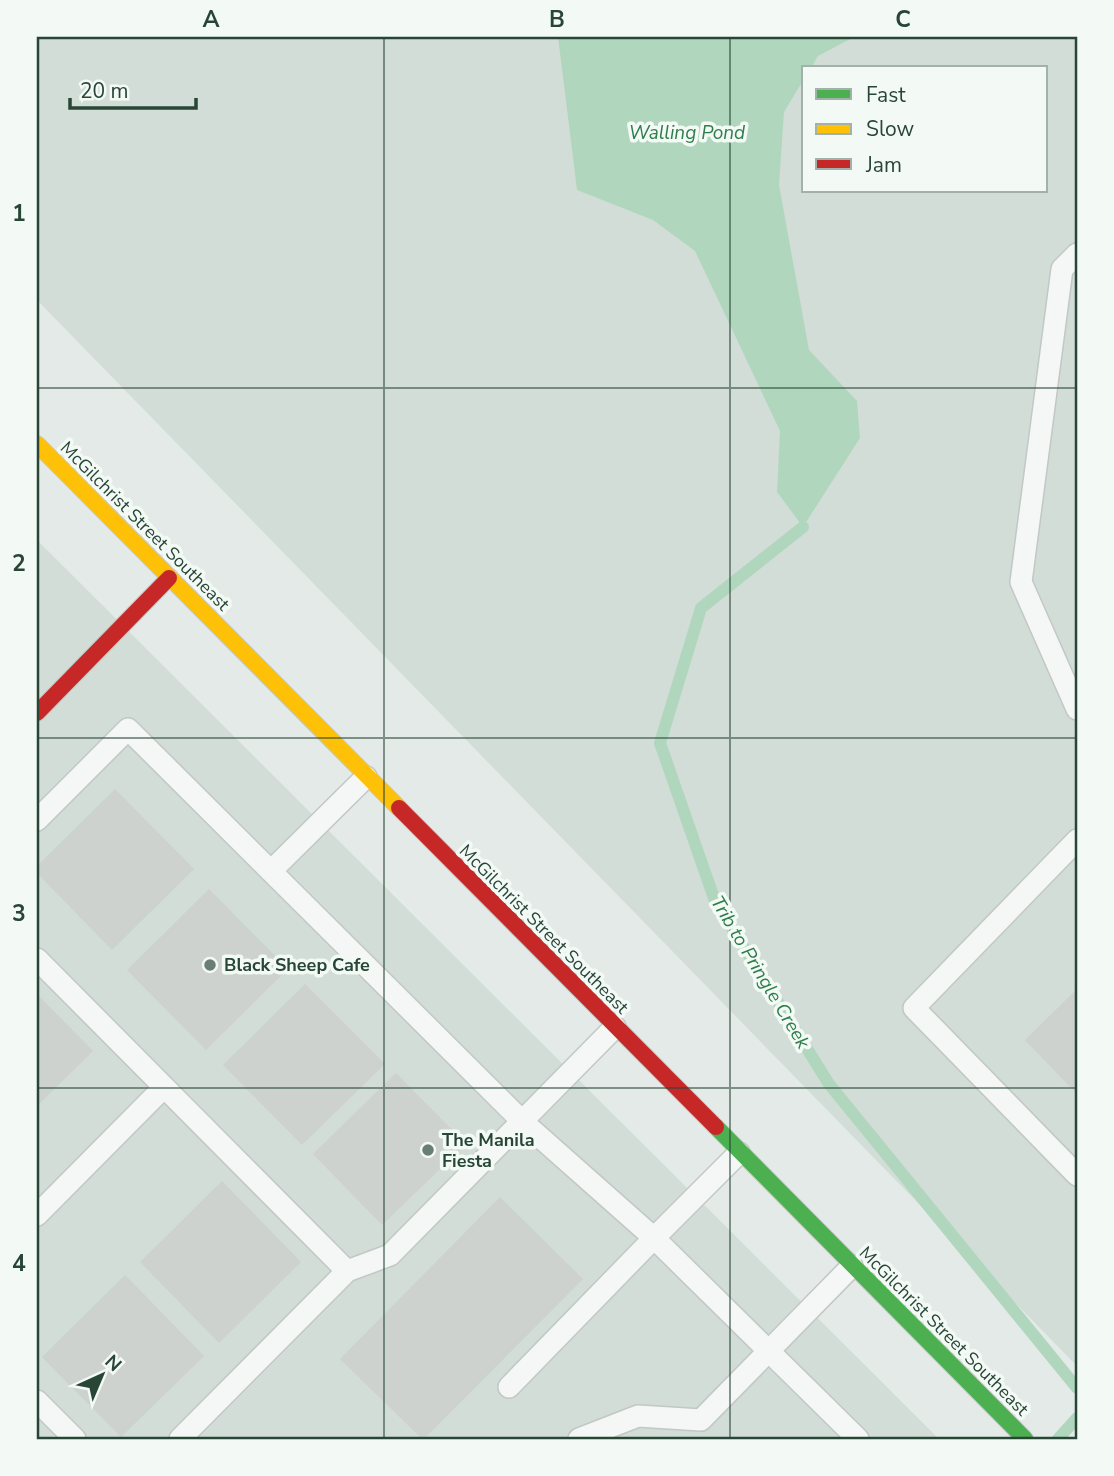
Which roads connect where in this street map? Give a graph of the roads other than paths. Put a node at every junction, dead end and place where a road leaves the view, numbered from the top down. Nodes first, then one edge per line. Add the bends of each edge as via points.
1 (1077, 254) edge
2 (37, 444) edge
3 (169, 578) junction
4 (1077, 709) edge
5 (37, 713) edge
6 (366, 777) junction
7 (37, 820) edge
8 (1077, 839) edge
9 (271, 871) junction
10 (37, 959) edge
11 (615, 1027) junction
12 (163, 1088) junction
13 (523, 1122) junction
14 (739, 1153) junction
15 (1077, 1175) edge
16 (37, 1215) edge
17 (654, 1238) junction
18 (852, 1266) junction
19 (347, 1271) junction
20 (769, 1351) junction
21 (509, 1387) dead end
22 (37, 1401) edge
23 (75, 1439) edge
24 (180, 1439) edge
25 (579, 1439) edge
26 (858, 1439) edge
27 (1025, 1439) edge

1 - 4 lane via 1062,270 1021,582
2 - 3 street, McGilchrist Street Southeast
3 - 5 street
3 - 6 street, McGilchrist Street Southeast
6 - 9 lane
6 - 11 street, McGilchrist Street Southeast
7 - 9 lane via 128,729
8 - 15 lane via 914,1008
9 - 13 lane
10 - 12 lane
11 - 13 lane
11 - 14 street, McGilchrist Street Southeast
12 - 16 lane
12 - 19 lane
13 - 17 lane
13 - 19 lane via 390,1255
14 - 17 lane
14 - 18 street, McGilchrist Street Southeast
17 - 20 lane
17 - 21 lane
18 - 20 lane
18 - 27 street, McGilchrist Street Southeast
19 - 24 lane
20 - 25 lane via 701,1420 638,1416
20 - 26 lane
22 - 23 lane

